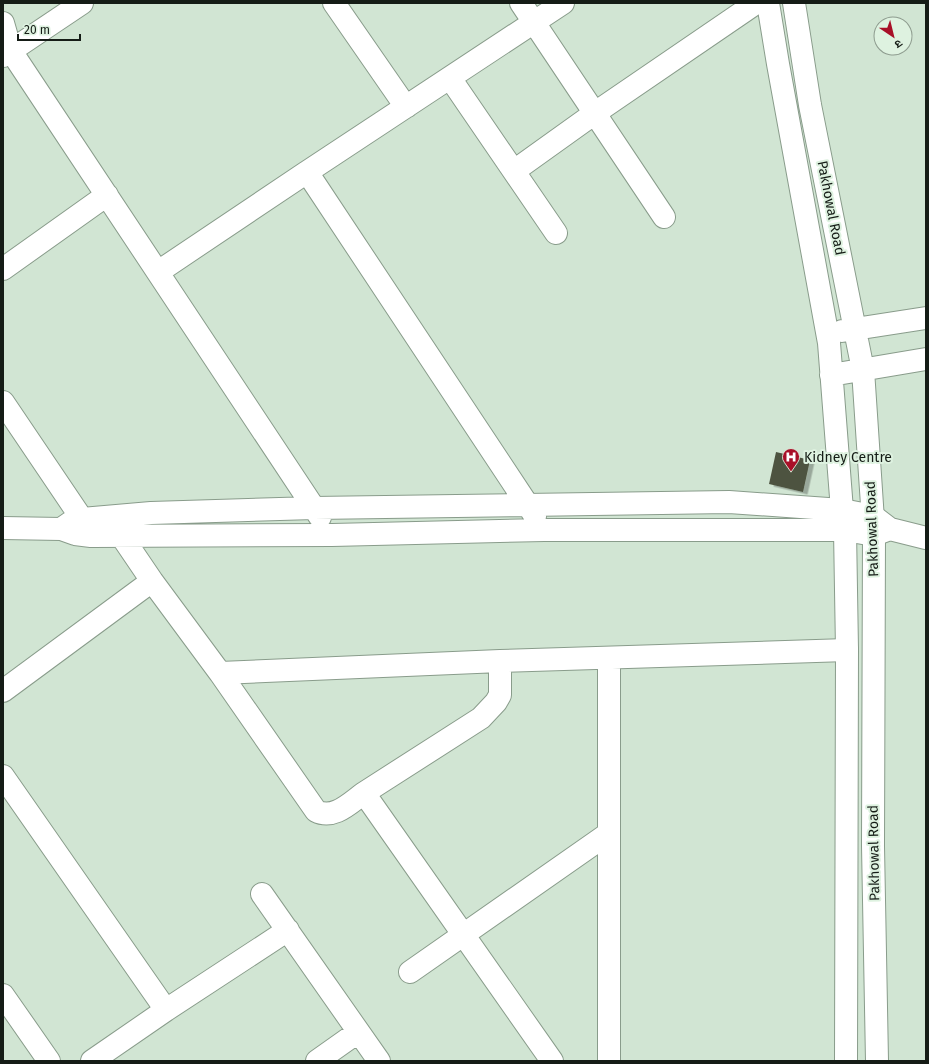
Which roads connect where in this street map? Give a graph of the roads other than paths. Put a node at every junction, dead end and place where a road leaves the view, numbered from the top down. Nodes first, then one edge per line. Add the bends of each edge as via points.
1 (82, 3) edge
2 (334, 3) edge
3 (521, 3) edge
4 (563, 3) edge
5 (756, 3) edge
6 (768, 3) edge
7 (794, 3) edge
8 (534, 22) junction
9 (3, 23) edge
10 (7, 53) edge
11 (450, 78) junction
12 (406, 107) junction
13 (595, 113) junction
14 (514, 171) junction
15 (307, 172) junction
16 (107, 195) junction
17 (664, 217) dead end
18 (556, 233) dead end
19 (3, 269) edge
20 (158, 272) junction
21 (926, 318) edge
22 (855, 330) junction
23 (827, 333) junction
24 (926, 359) edge
25 (862, 370) junction
26 (831, 375) junction
27 (3, 402) edge
28 (528, 505) junction
29 (314, 508) junction
30 (108, 517) junction
31 (844, 520) junction
32 (86, 527) junction
33 (879, 527) junction
34 (3, 528) edge
35 (544, 530) junction
36 (121, 535) junction
37 (332, 535) junction
38 (926, 538) edge
39 (152, 581) junction
40 (847, 650) junction
41 (610, 658) junction
42 (500, 661) junction
43 (220, 674) junction
44 (3, 691) edge
45 (3, 776) edge
46 (364, 794) junction
47 (609, 833) junction
48 (262, 894) dead end
49 (288, 930) junction
50 (464, 935) junction
51 (410, 972) dead end
52 (3, 995) edge
53 (166, 1010) junction
54 (358, 1032) junction
55 (49, 1061) edge
56 (92, 1061) edge
57 (317, 1061) edge
58 (379, 1061) edge
59 (552, 1061) edge
60 (609, 1061) edge
61 (846, 1061) edge
62 (877, 1061) edge

1 - 10 street
2 - 12 street
3 - 8 street
4 - 8 street
5 - 13 street
6 - 23 street, Pakhowal Road
7 - 22 street, Pakhowal Road via 810,105
8 - 11 street
8 - 13 street
9 - 10 street
10 - 16 street
11 - 12 street
11 - 14 street
12 - 15 street
13 - 14 street
13 - 17 street
14 - 18 street
15 - 20 street
15 - 28 street
16 - 19 street
16 - 20 street
20 - 29 street
21 - 22 street
22 - 23 street
22 - 25 street, Pakhowal Road
23 - 26 street, Pakhowal Road
24 - 25 street
25 - 26 street
25 - 33 street, Pakhowal Road
26 - 31 street, Pakhowal Road
27 - 32 street
28 - 29 street
28 - 31 street via 729,502
28 - 35 street
29 - 30 street
29 - 37 street
30 - 32 street
30 - 36 street
31 - 33 street
31 - 35 street
31 - 40 street, Pakhowal Road
32 - 34 street via 75,534 61,529
32 - 36 street
33 - 38 street
33 - 62 street, Pakhowal Road via 873,846
35 - 37 street
36 - 37 street
36 - 39 street
39 - 43 street
39 - 44 street
40 - 41 street
40 - 61 street, Pakhowal Road
41 - 42 street
41 - 47 street
42 - 43 street
42 - 46 street via 500,695 481,718
43 - 46 street via 316,811 322,814 335,813
45 - 53 street
46 - 50 street
47 - 50 street
47 - 60 street
48 - 49 street
49 - 53 street
49 - 54 street
50 - 51 street
50 - 59 street
52 - 55 street
53 - 56 street
54 - 57 street
54 - 58 street

